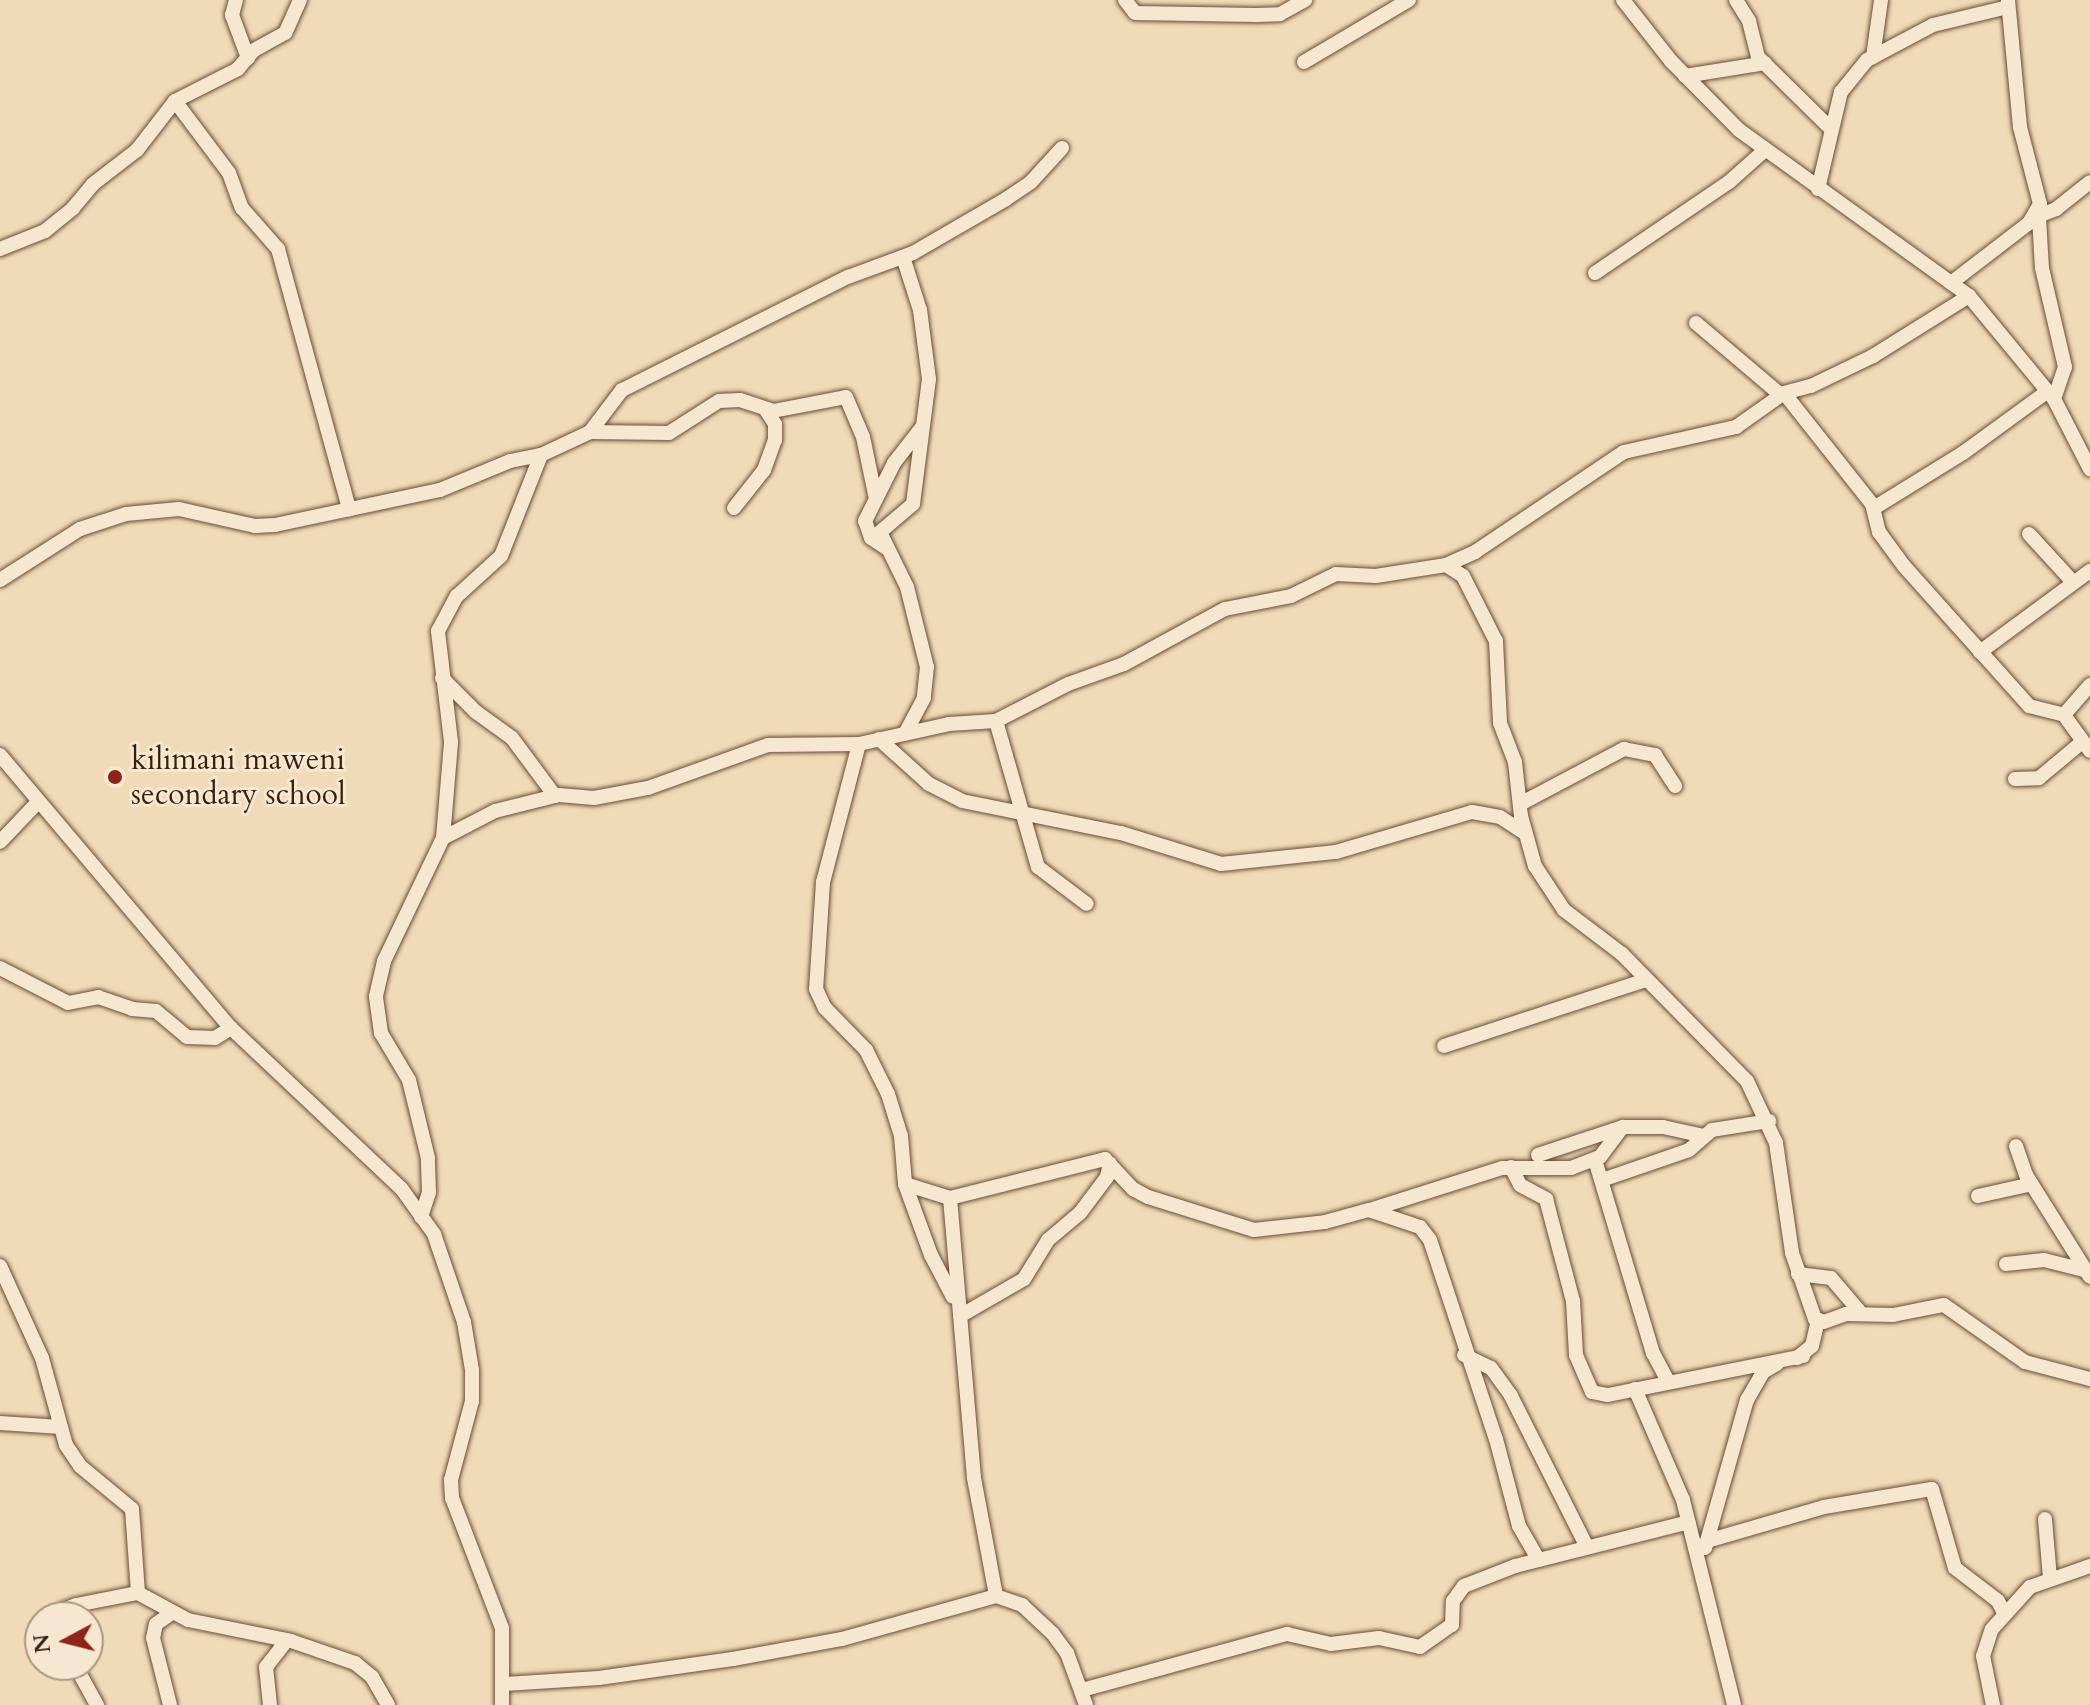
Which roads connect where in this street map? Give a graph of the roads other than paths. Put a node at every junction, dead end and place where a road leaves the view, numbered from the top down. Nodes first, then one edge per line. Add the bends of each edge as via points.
1 (236, 0) edge
2 (300, 0) edge
3 (1125, 0) edge
4 (1305, 0) edge
5 (1409, 0) edge
6 (1623, 0) edge
7 (1736, 0) edge
8 (1881, 0) edge
9 (2008, 4) edge
10 (1873, 57) junction
11 (248, 58) junction
12 (1304, 62) dead end
13 (1765, 63) junction
14 (1685, 76) junction
15 (175, 101) junction
16 (1831, 129) junction
17 (1062, 148) dead end
18 (1764, 151) junction
19 (2090, 182) edge
20 (1818, 189) junction
21 (2036, 218) junction
22 (0, 249) edge
23 (903, 257) junction
24 (1595, 273) dead end
25 (1951, 283) junction
26 (1969, 296) junction
27 (1696, 323) dead end
28 (1782, 394) junction
29 (2051, 395) junction
30 (766, 410) junction
31 (924, 423) junction
32 (590, 432) junction
33 (541, 455) junction
34 (2090, 469) edge
35 (876, 499) junction
36 (734, 508) dead end
37 (1874, 508) junction
38 (349, 509) junction
39 (2029, 534) dead end
40 (888, 549) junction
41 (1446, 565) junction
42 (2090, 571) edge
43 (0, 580) edge
44 (2073, 582) junction
45 (1980, 652) junction
46 (442, 677) junction
47 (2090, 685) edge
48 (2064, 715) junction
49 (996, 721) junction
50 (905, 733) junction
51 (879, 739) junction
52 (859, 744) junction
53 (2086, 747) edge
54 (0, 755) edge
55 (2015, 779) dead end
56 (1675, 786) dead end
57 (555, 796) junction
58 (38, 802) junction
59 (1520, 804) junction
60 (1020, 814) junction
61 (1525, 833) junction
62 (443, 838) junction
63 (0, 842) edge
64 (1087, 904) dead end
65 (0, 968) edge
66 (1646, 980) junction
67 (231, 1028) junction
68 (1444, 1046) dead end
69 (1769, 1121) junction
70 (1623, 1127) junction
71 (1704, 1136) junction
72 (2016, 1146) dead end
73 (1538, 1155) dead end
74 (1595, 1160) junction
75 (1110, 1163) junction
76 (1511, 1167) junction
77 (1602, 1180) junction
78 (905, 1184) junction
79 (2032, 1184) junction
80 (1978, 1196) dead end
81 (950, 1198) junction
82 (1369, 1210) junction
83 (421, 1217) junction
84 (2006, 1264) dead end
85 (0, 1266) edge
86 (2087, 1273) edge
87 (1798, 1274) junction
88 (959, 1311) junction
89 (1860, 1312) junction
90 (1818, 1320) junction
91 (1464, 1355) junction
92 (1803, 1356) junction
93 (2090, 1379) edge
94 (1668, 1381) junction
95 (1635, 1389) junction
96 (0, 1423) edge
97 (61, 1427) junction
98 (2045, 1519) dead end
99 (1689, 1522) junction
100 (1707, 1541) junction
101 (1587, 1547) junction
102 (1539, 1560) junction
103 (2090, 1566) edge
104 (1702, 1568) junction
105 (2050, 1578) junction
106 (138, 1593) junction
107 (996, 1596) junction
108 (97, 1601) edge
109 (172, 1613) junction
110 (2004, 1613) junction
111 (287, 1640) junction
112 (84, 1681) edge
113 (505, 1684) junction
114 (1084, 1698) edge
115 (386, 1704) edge
116 (97, 1705) edge
117 (170, 1705) edge
118 (270, 1705) edge
119 (502, 1705) edge
120 (1734, 1705) edge
121 (1993, 1705) edge

1 - 11 street via 232,15
2 - 11 street via 285,33
3 - 4 street via 1135,13 1256,15 1280,14
5 - 12 street
6 - 14 street
7 - 13 street
8 - 10 street
9 - 10 street via 1933,25
9 - 21 street via 2020,127 2039,192
10 - 16 street via 1849,78
11 - 15 street via 238,69
13 - 14 street
13 - 16 street via 1813,105
14 - 18 street
15 - 22 street via 122,166 93,184 73,208 45,231
15 - 38 street via 229,173 242,208 278,249
16 - 20 street
17 - 23 street via 1031,182
18 - 20 street
18 - 24 street via 1719,189
19 - 21 street
20 - 25 street
21 - 25 street
21 - 29 street via 2065,367
23 - 31 street via 925,335 929,379
23 - 32 street via 848,277 622,390
25 - 26 street
26 - 28 street via 1873,356
26 - 29 street
27 - 28 street
28 - 37 street
28 - 41 street via 1721,433 1624,452 1475,552
29 - 34 street
29 - 37 street
30 - 32 street via 740,400 719,401 669,433
30 - 35 street via 846,397 863,437
30 - 36 street via 775,424 775,440 764,470
31 - 35 street via 894,463
31 - 40 street via 913,504 880,532
32 - 33 street
33 - 38 street via 510,461 440,490
33 - 46 street via 501,556 457,596 444,616 436,644
35 - 40 street via 865,527
37 - 45 street via 1879,532 1904,566
38 - 43 street via 255,526 179,509 135,512 80,529
39 - 44 street
40 - 50 street via 907,587 927,667 924,698
41 - 49 street via 1376,576 1336,574 1291,596 1225,609 1124,664 1068,684
41 - 59 street via 1463,576 1496,641 1497,706 1515,762
42 - 44 street
44 - 45 street
45 - 48 street via 2029,706
46 - 57 street via 476,712 512,738
46 - 62 street via 451,742
47 - 48 street
48 - 53 street
49 - 50 street
49 - 60 street
50 - 51 street
51 - 52 street
51 - 60 street via 901,764 949,796
52 - 57 street via 768,745 648,788 594,798
52 - 78 street via 823,882 816,989 825,1008 866,1050 888,1094 901,1136
53 - 55 street via 2039,778
54 - 58 street
56 - 59 street via 1655,755 1624,749
57 - 62 street via 495,811
58 - 63 street
58 - 67 street
59 - 61 street
60 - 61 street via 1121,833 1221,864 1336,852 1472,812 1500,817
60 - 64 street via 1044,875 1075,891
61 - 66 street via 1535,866 1558,903
62 - 83 street via 384,961 376,996 381,1033 409,1080 428,1158 429,1192
65 - 67 street via 68,1003 98,997 156,1011 187,1037 215,1038
66 - 68 street
66 - 69 street via 1730,1061
67 - 83 street via 401,1188
69 - 71 street via 1723,1126
69 - 87 street
70 - 71 street via 1663,1127
70 - 73 street
70 - 74 street
71 - 77 street via 1689,1150
72 - 79 street
74 - 76 street via 1562,1169
74 - 77 street
75 - 81 street via 1094,1160
75 - 82 street via 1133,1189 1148,1197 1254,1230 1325,1222
75 - 88 street via 1107,1177 1080,1213 1048,1240 1024,1279
76 - 82 street
76 - 95 street via 1520,1185 1546,1199 1573,1301 1576,1355 1588,1386 1598,1394
77 - 94 street via 1653,1353
78 - 81 street
78 - 88 street
79 - 80 street
79 - 86 street
81 - 88 street
82 - 91 street via 1389,1213 1426,1233
83 - 113 street via 441,1250 469,1350 472,1401 451,1480 452,1498 499,1619
84 - 86 street via 2044,1260
85 - 97 street via 42,1358
87 - 89 street via 1831,1278
87 - 90 street
88 - 107 street via 974,1478
89 - 90 street
89 - 93 street via 1893,1315 1944,1305 2025,1362
90 - 92 street via 1812,1346
91 - 101 street via 1491,1368 1511,1396
91 - 102 street via 1496,1439 1519,1526
92 - 94 street
92 - 100 street via 1767,1367 1755,1383 1733,1439
94 - 95 street
95 - 99 street
96 - 97 street
97 - 106 street via 80,1466 132,1509
98 - 105 street
99 - 101 street
99 - 104 street
100 - 104 street
100 - 110 street via 1824,1507 1932,1489 1955,1568 1998,1601
101 - 102 street
102 - 114 street via 1464,1586 1453,1601 1452,1625 1420,1647 1379,1638 1331,1644 1287,1634
103 - 105 street
104 - 120 street
105 - 110 street via 2022,1592
106 - 108 street
106 - 109 street
107 - 113 street via 842,1639 745,1657 599,1678
107 - 114 street via 1010,1598 1046,1626 1067,1653
109 - 111 street
109 - 117 street via 156,1624 153,1638
110 - 121 street via 1984,1643
111 - 115 street via 355,1663 372,1677
111 - 118 street via 266,1667
112 - 116 street
113 - 119 street

